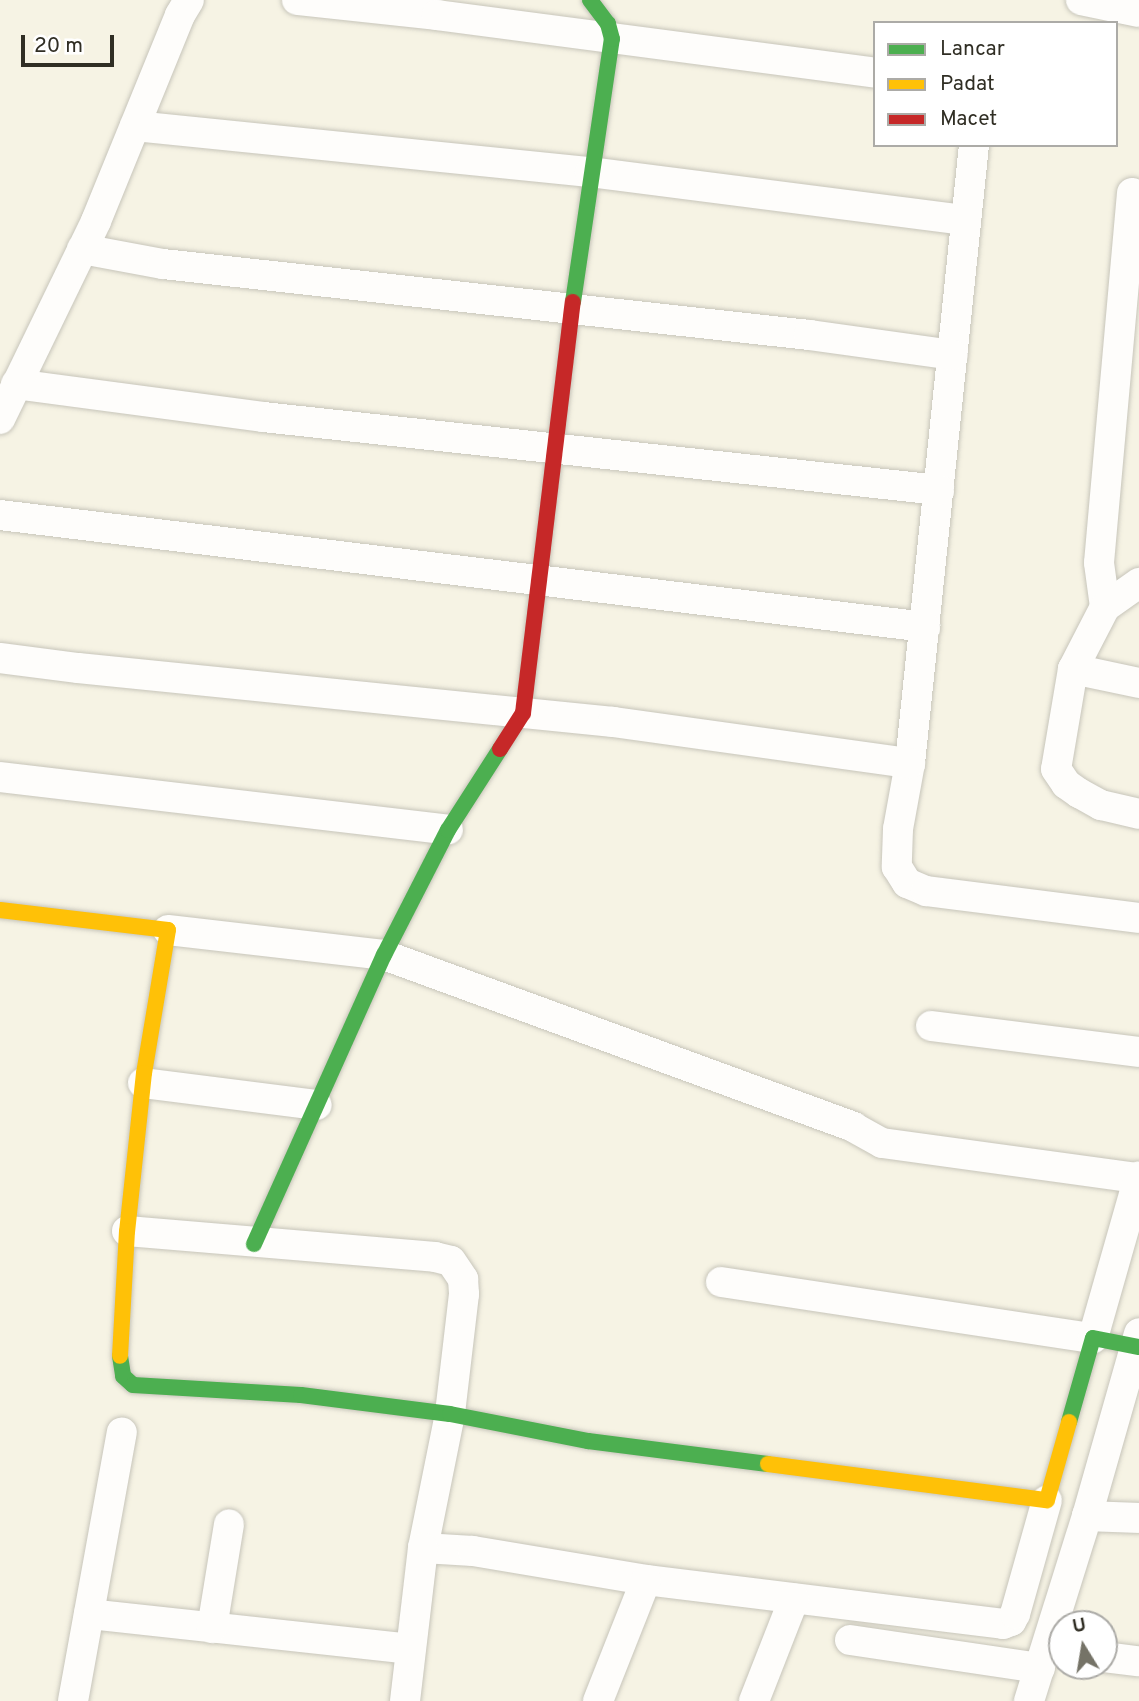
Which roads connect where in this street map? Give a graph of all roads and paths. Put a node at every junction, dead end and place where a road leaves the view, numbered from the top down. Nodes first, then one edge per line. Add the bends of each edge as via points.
1 (189, 0) edge
2 (297, 0) edge
3 (590, 0) edge
4 (1081, 0) edge
5 (1139, 12) edge
6 (611, 39) junction
7 (873, 73) edge
8 (135, 126) junction
9 (974, 147) edge
10 (590, 172) junction
11 (1127, 193) edge
12 (966, 220) junction
13 (82, 249) junction
14 (572, 309) junction
15 (953, 355) junction
16 (16, 384) junction
17 (0, 419) edge
18 (555, 448) junction
19 (939, 490) junction
20 (0, 515) edge
21 (541, 581) junction
22 (1139, 583) edge
23 (1105, 607) junction
24 (925, 627) junction
25 (0, 658) edge
26 (1073, 669) junction
27 (1139, 683) edge
28 (523, 713) junction
29 (910, 763) junction
30 (0, 777) edge
31 (1139, 814) edge
32 (448, 830) junction
33 (0, 910) edge
34 (1139, 918) edge
35 (168, 930) junction
36 (384, 955) junction
37 (931, 1026) dead end
38 (1139, 1052) edge
39 (143, 1083) junction
40 (317, 1105) junction
41 (1139, 1177) edge
42 (127, 1231) junction
43 (254, 1244) junction
44 (722, 1282) dead end
45 (1093, 1338) junction
46 (1137, 1342) edge
47 (450, 1414) junction
48 (122, 1432) dead end
49 (1047, 1500) junction
50 (1087, 1516) junction
51 (1139, 1518) edge
52 (229, 1524) dead end
53 (423, 1548) junction
54 (646, 1580) junction
55 (794, 1599) junction
56 (1062, 1610) edge
57 (89, 1614) junction
58 (212, 1628) junction
59 (850, 1640) dead end
60 (410, 1649) junction
61 (1048, 1657) edge
62 (1118, 1659) edge
63 (1048, 1661) edge
64 (1139, 1661) edge
65 (73, 1701) edge
66 (405, 1701) edge
67 (598, 1701) edge
68 (754, 1701) edge
69 (1029, 1701) edge

1 - 8 street
2 - 6 street
3 - 6 street via 608,24
4 - 5 street
6 - 7 street
6 - 10 street
8 - 10 street
8 - 13 street
9 - 12 street
10 - 12 street
10 - 14 street
11 - 23 street via 1099,563
12 - 15 street
13 - 14 street via 163,264
13 - 16 street
14 - 15 street
14 - 18 street
15 - 19 street
16 - 17 street
16 - 18 street via 263,417
18 - 19 street
18 - 21 street
19 - 24 street
20 - 21 street
21 - 24 street
21 - 28 street
22 - 23 street
23 - 26 street
24 - 29 street
25 - 28 street
26 - 27 street
26 - 31 street via 1056,769 1066,784 1101,805
28 - 29 street
28 - 32 street
29 - 34 street via 896,857 899,873 914,888
30 - 32 street
32 - 36 street
33 - 35 street
35 - 36 street
35 - 39 street
36 - 40 street
36 - 41 street via 853,1127 882,1143
37 - 38 street
39 - 40 street
39 - 42 street
40 - 43 street
41 - 45 street
42 - 43 street
42 - 47 street via 120,1366 122,1376 133,1385 301,1395
43 - 47 street via 451,1261 463,1279 464,1294
44 - 45 street
45 - 46 street
45 - 49 street
46 - 50 street
47 - 49 street via 589,1441
47 - 53 street
48 - 57 street
49 - 55 street via 1019,1600 1007,1624
50 - 51 street
50 - 56 street
52 - 58 street
53 - 54 street via 473,1551
53 - 60 street
54 - 55 street
54 - 67 street
55 - 68 street
57 - 58 street
57 - 65 street
58 - 60 street
59 - 61 street
60 - 66 street
62 - 64 street
63 - 69 street

